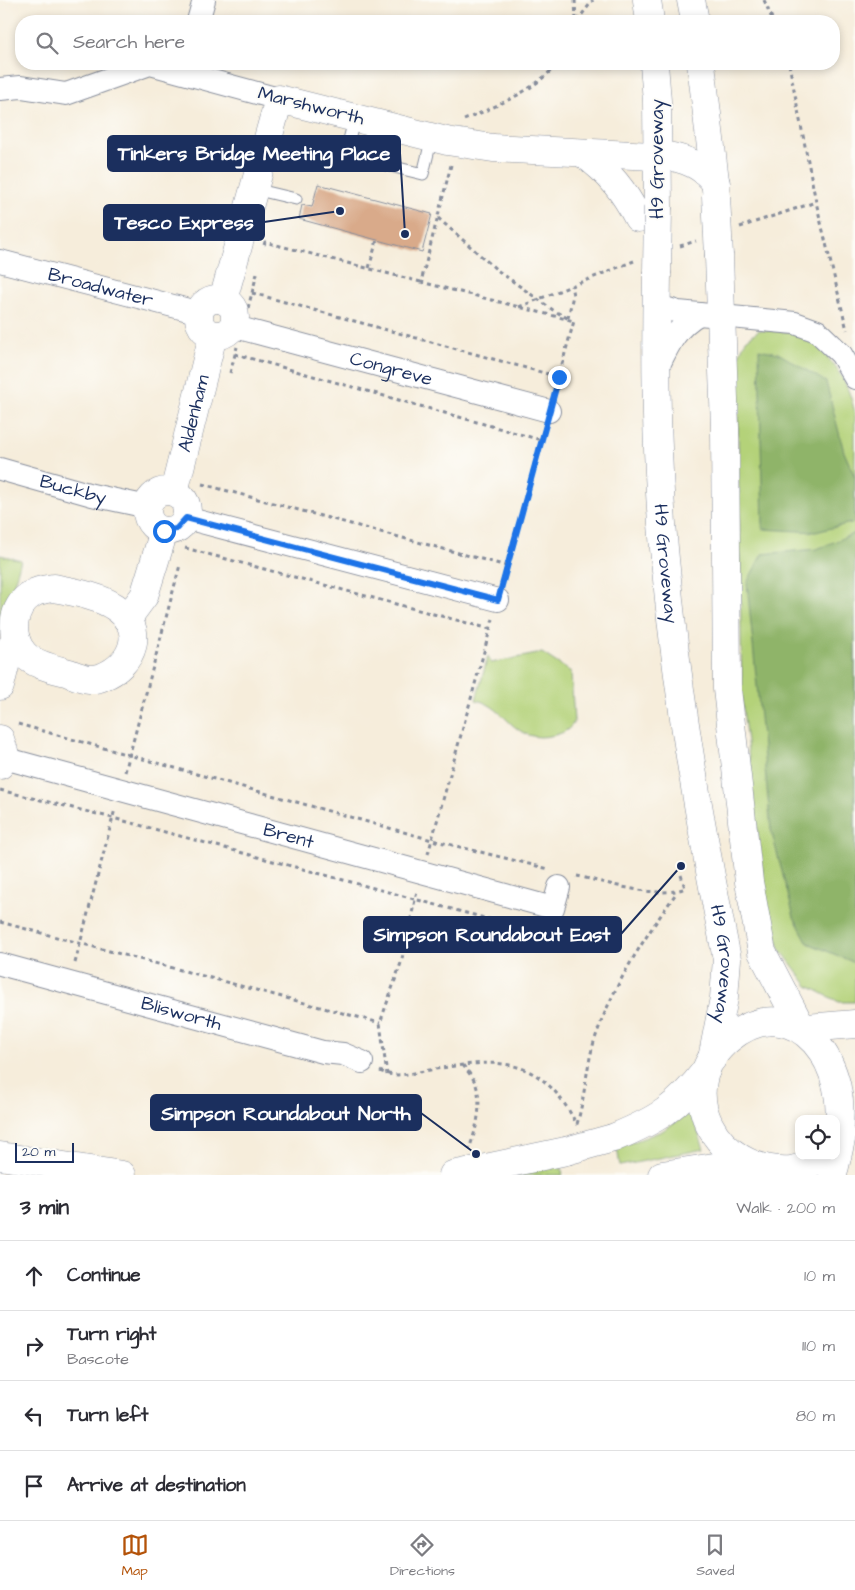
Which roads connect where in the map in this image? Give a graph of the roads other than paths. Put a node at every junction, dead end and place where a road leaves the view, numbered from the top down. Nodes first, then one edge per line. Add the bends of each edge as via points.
1 (204, 0) edge
2 (647, 0) edge
3 (691, 0) edge
4 (200, 15) edge
5 (649, 15) edge
6 (693, 15) edge
7 (133, 70) edge
8 (192, 70) edge
9 (655, 70) edge
10 (702, 70) edge
11 (0, 89) edge
12 (279, 99) junction
13 (706, 103) junction
14 (355, 117) junction
15 (440, 139) junction
16 (584, 154) junction
17 (665, 156) junction
18 (254, 189) junction
19 (716, 189) junction
20 (296, 199) dead end
21 (648, 212) junction
22 (0, 261) edge
23 (656, 289) junction
24 (710, 316) junction
25 (223, 320) junction
26 (656, 371) junction
27 (855, 378) edge
28 (549, 412) road end
29 (0, 469) edge
30 (174, 492) junction
31 (148, 507) junction
32 (182, 529) junction
33 (498, 600) road end
34 (127, 620) junction
35 (16, 640) junction
36 (0, 686) edge
37 (3, 746) edge
38 (559, 889) road end
39 (0, 964) edge
40 (855, 1024) edge
41 (803, 1027) junction
42 (362, 1062) road end
43 (710, 1064) junction
44 (846, 1121) edge
45 (0, 1156) edge
46 (815, 1160) edge
47 (746, 1168) edge
48 (122, 1175) edge
49 (453, 1175) edge
50 (662, 1175) edge
51 (833, 1175) edge

1 - 4 street
2 - 5 street
3 - 6 street
7 - 11 street, Marshworth via 66,94 21,87
8 - 12 street, Marshworth
9 - 17 street, H9 Groveway
10 - 13 street, H9 Groveway
12 - 14 street, Marshworth
12 - 18 street, Aldenham
13 - 17 street via 695,136 688,145
13 - 19 street, H9 Groveway
14 - 15 street, Marshworth
14 - 15 lane via 345,155 423,174
15 - 16 street, Marshworth via 493,148
16 - 17 street, Marshworth
16 - 21 street
17 - 19 street, Marshworth via 696,163 704,169
17 - 21 street, H9 Groveway
18 - 20 lane
18 - 25 street, Aldenham
19 - 24 street, H9 Groveway, bridge via 719,256
21 - 23 street, H9 Groveway
22 - 25 street, Broadwater
23 - 24 street via 665,308
23 - 26 street, H9 Groveway
24 - 26 street via 686,321 677,330
24 - 27 street via 795,323 816,331 841,354
24 - 41 street, H9 Groveway via 727,689 748,882 762,952
25 - 28 street, Congreve
25 - 30 street, Aldenham
26 - 43 street, H9 Groveway via 660,492 676,662 726,959 724,998
29 - 31 street, Buckby
30 - 31 street via 155,496
30 - 32 street via 186,504
31 - 32 street via 150,522
32 - 33 street
32 - 34 street
34 - 35 street via 106,602 54,588 41,590 31,594 16,613
34 - 35 street via 133,642 129,657 114,672 99,679 86,679 32,660
35 - 36 street via 9,650
37 - 38 street, Brent via 120,790 424,872
39 - 42 street, Blisworth
40 - 41 street
41 - 43 street via 775,1022 750,1027 728,1040
41 - 44 street via 824,1039 838,1053 847,1070 851,1090
43 - 47 street, H9 Groveway via 702,1086 706,1122 726,1152
43 - 49 street, bridge via 686,1095 650,1123 613,1138 574,1135
44 - 51 street
45 - 48 street
46 - 47 street via 801,1168 783,1172
47 - 50 street

